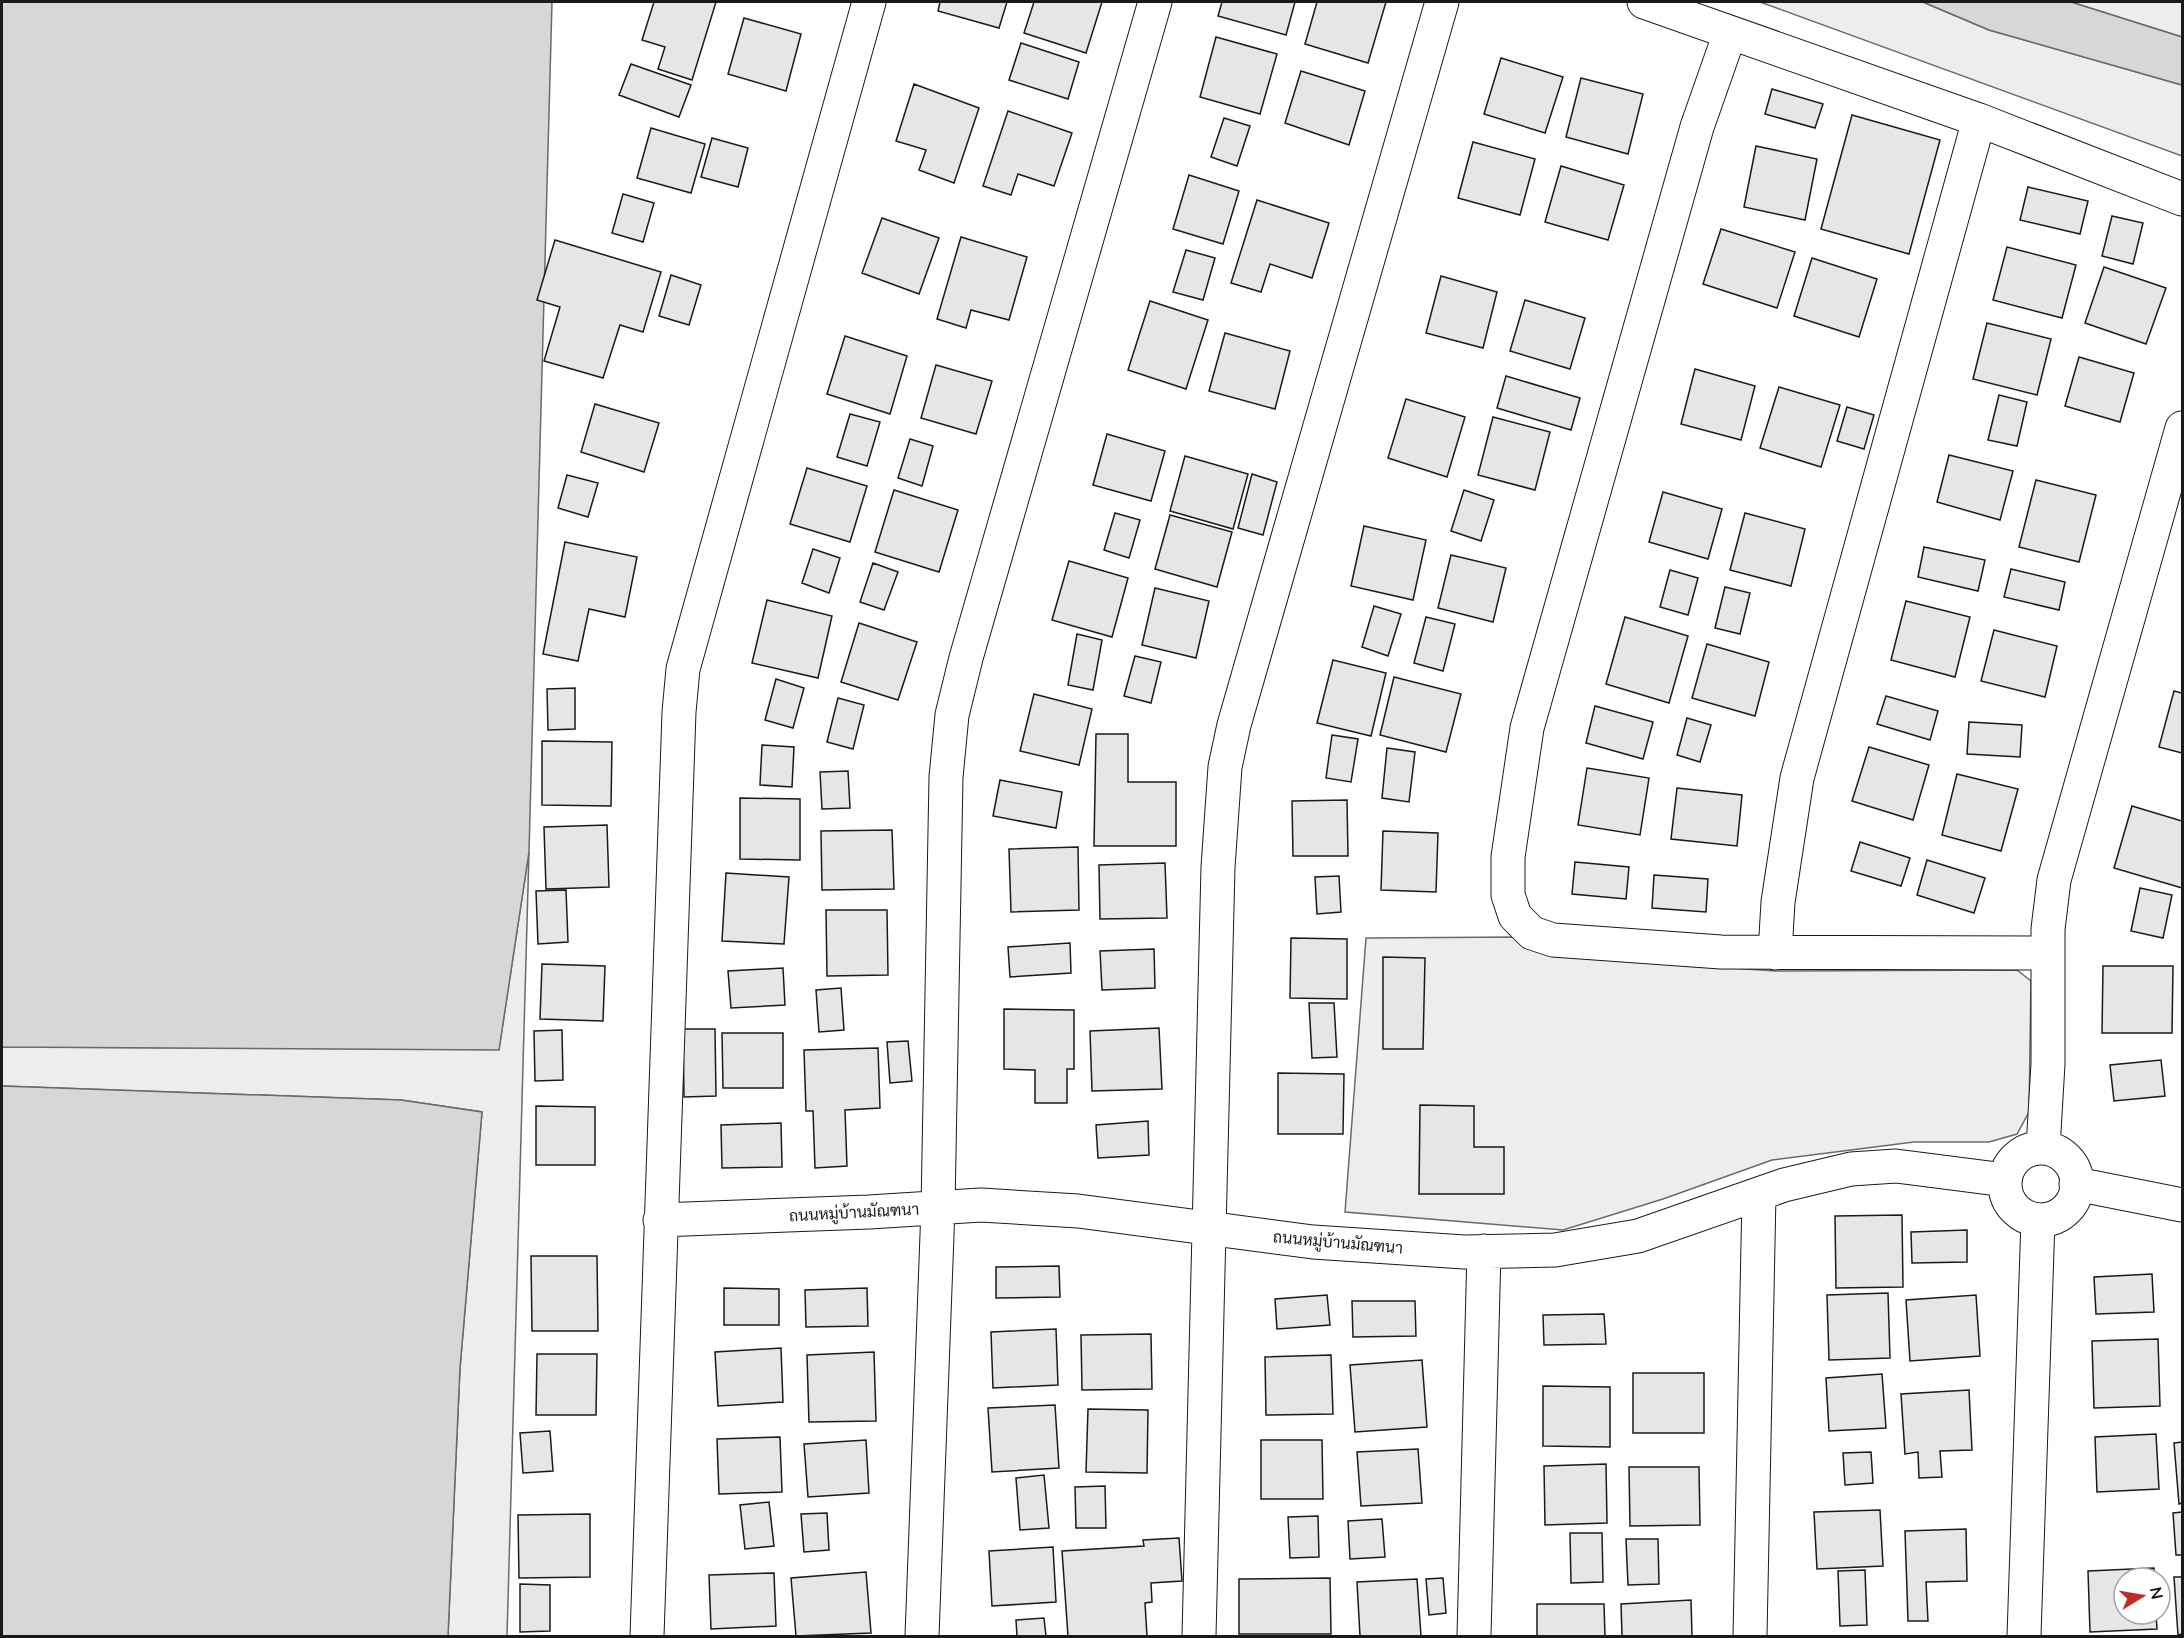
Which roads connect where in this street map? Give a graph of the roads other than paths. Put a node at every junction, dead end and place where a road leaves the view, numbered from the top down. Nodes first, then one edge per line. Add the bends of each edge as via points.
1 (869, 2) edge
2 (1155, 2) edge
3 (1442, 2) edge
4 (1644, 2) edge
5 (1730, 33) junction
6 (1978, 120) junction
7 (2182, 199) edge
8 (2182, 428) edge
9 (1775, 953) junction
10 (2047, 953) junction
11 (2043, 1148) junction
12 (2005, 1180) junction
13 (2076, 1184) junction
14 (1759, 1194) junction
15 (2182, 1204) edge
16 (938, 1208) junction
17 (660, 1220) junction
18 (2038, 1220) junction
19 (1208, 1227) junction
20 (1484, 1251) junction
21 (647, 1636) edge
22 (922, 1636) edge
23 (1198, 1636) edge
24 (1474, 1636) edge
25 (1750, 1636) edge
26 (2024, 1636) edge

1 - 17 street via 683,669
2 - 16 street via 952,715 946,777
3 - 19 street via 1225,767 1218,867
4 - 5 street
5 - 6 street
5 - 9 street via 1697,127 1527,728 1514,801 1508,895 1515,916 1532,933 1553,940
6 - 7 street
6 - 9 street via 1797,778 1778,902
8 - 10 street via 2054,880
9 - 10 street
10 - 11 street via 2048,1064
11 - 12 street via 2028,1150 2015,1159
11 - 13 street via 2068,1161
12 - 14 street, ถนนหมู่บ้านมัณฑนา via 1896,1166 1851,1168
12 - 18 street via 2010,1202 2019,1213
13 - 15 street
13 - 18 street via 2067,1209 2049,1220
14 - 20 street, ถนนหมู่บ้านมัณฑนา via 1638,1236 1556,1250
14 - 25 street
16 - 17 street, ถนนหมู่บ้านมัณฑนา
16 - 19 street, ถนนหมู่บ้านมัณฑนา via 981,1205 1078,1211
16 - 22 street
17 - 21 street
18 - 26 street
19 - 20 street, ถนนหมู่บ้านมัณฑนา via 1313,1242
19 - 23 street
20 - 24 street

